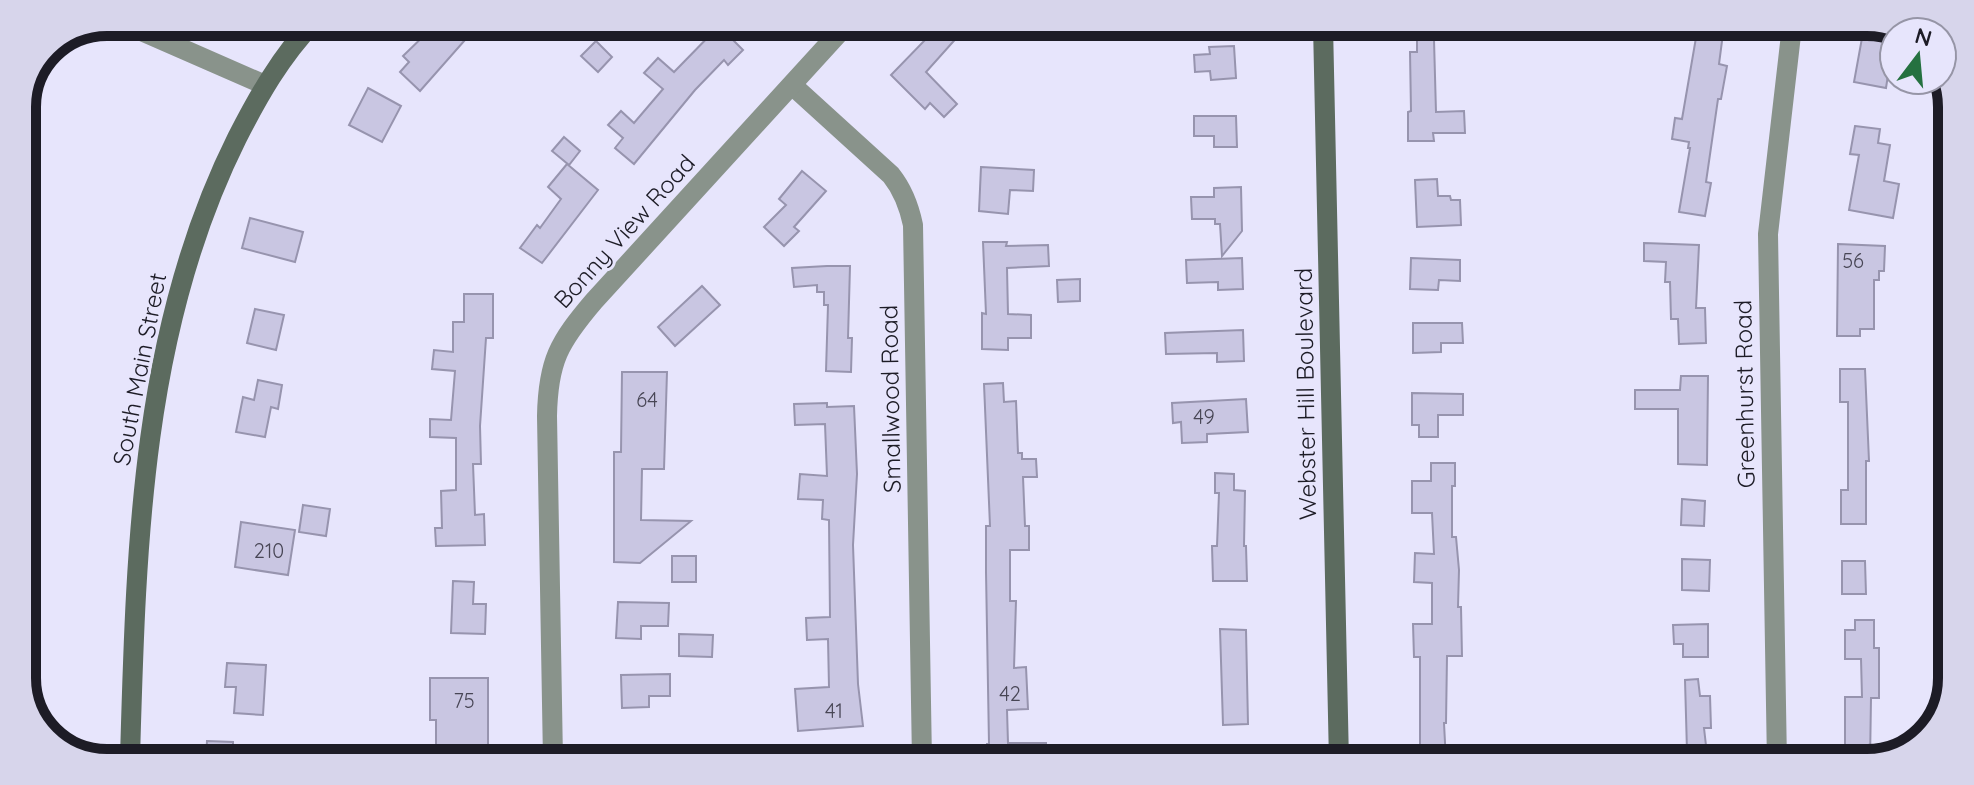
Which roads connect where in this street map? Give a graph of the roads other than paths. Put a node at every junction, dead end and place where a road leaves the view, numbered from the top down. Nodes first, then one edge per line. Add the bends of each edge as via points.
1 (153, 36) edge
2 (303, 36) edge
3 (836, 36) edge
4 (1323, 36) edge
5 (1791, 36) edge
6 (265, 85) junction
7 (792, 85) junction
8 (130, 749) edge
9 (553, 749) edge
10 (922, 749) edge
11 (1339, 749) edge
12 (1777, 749) edge

1 - 6 street
2 - 6 main road, South Main Street
3 - 7 street, Bonny View Road
4 - 11 main road, Webster Hill Boulevard
5 - 12 street, Greenhurst Road via 1768,234
6 - 8 main road, South Main Street via 205,207 170,326 149,439 139,537
7 - 9 street, Bonny View Road via 594,301 569,330 554,360 547,416
7 - 10 street, Smallwood Road via 891,175 913,225

